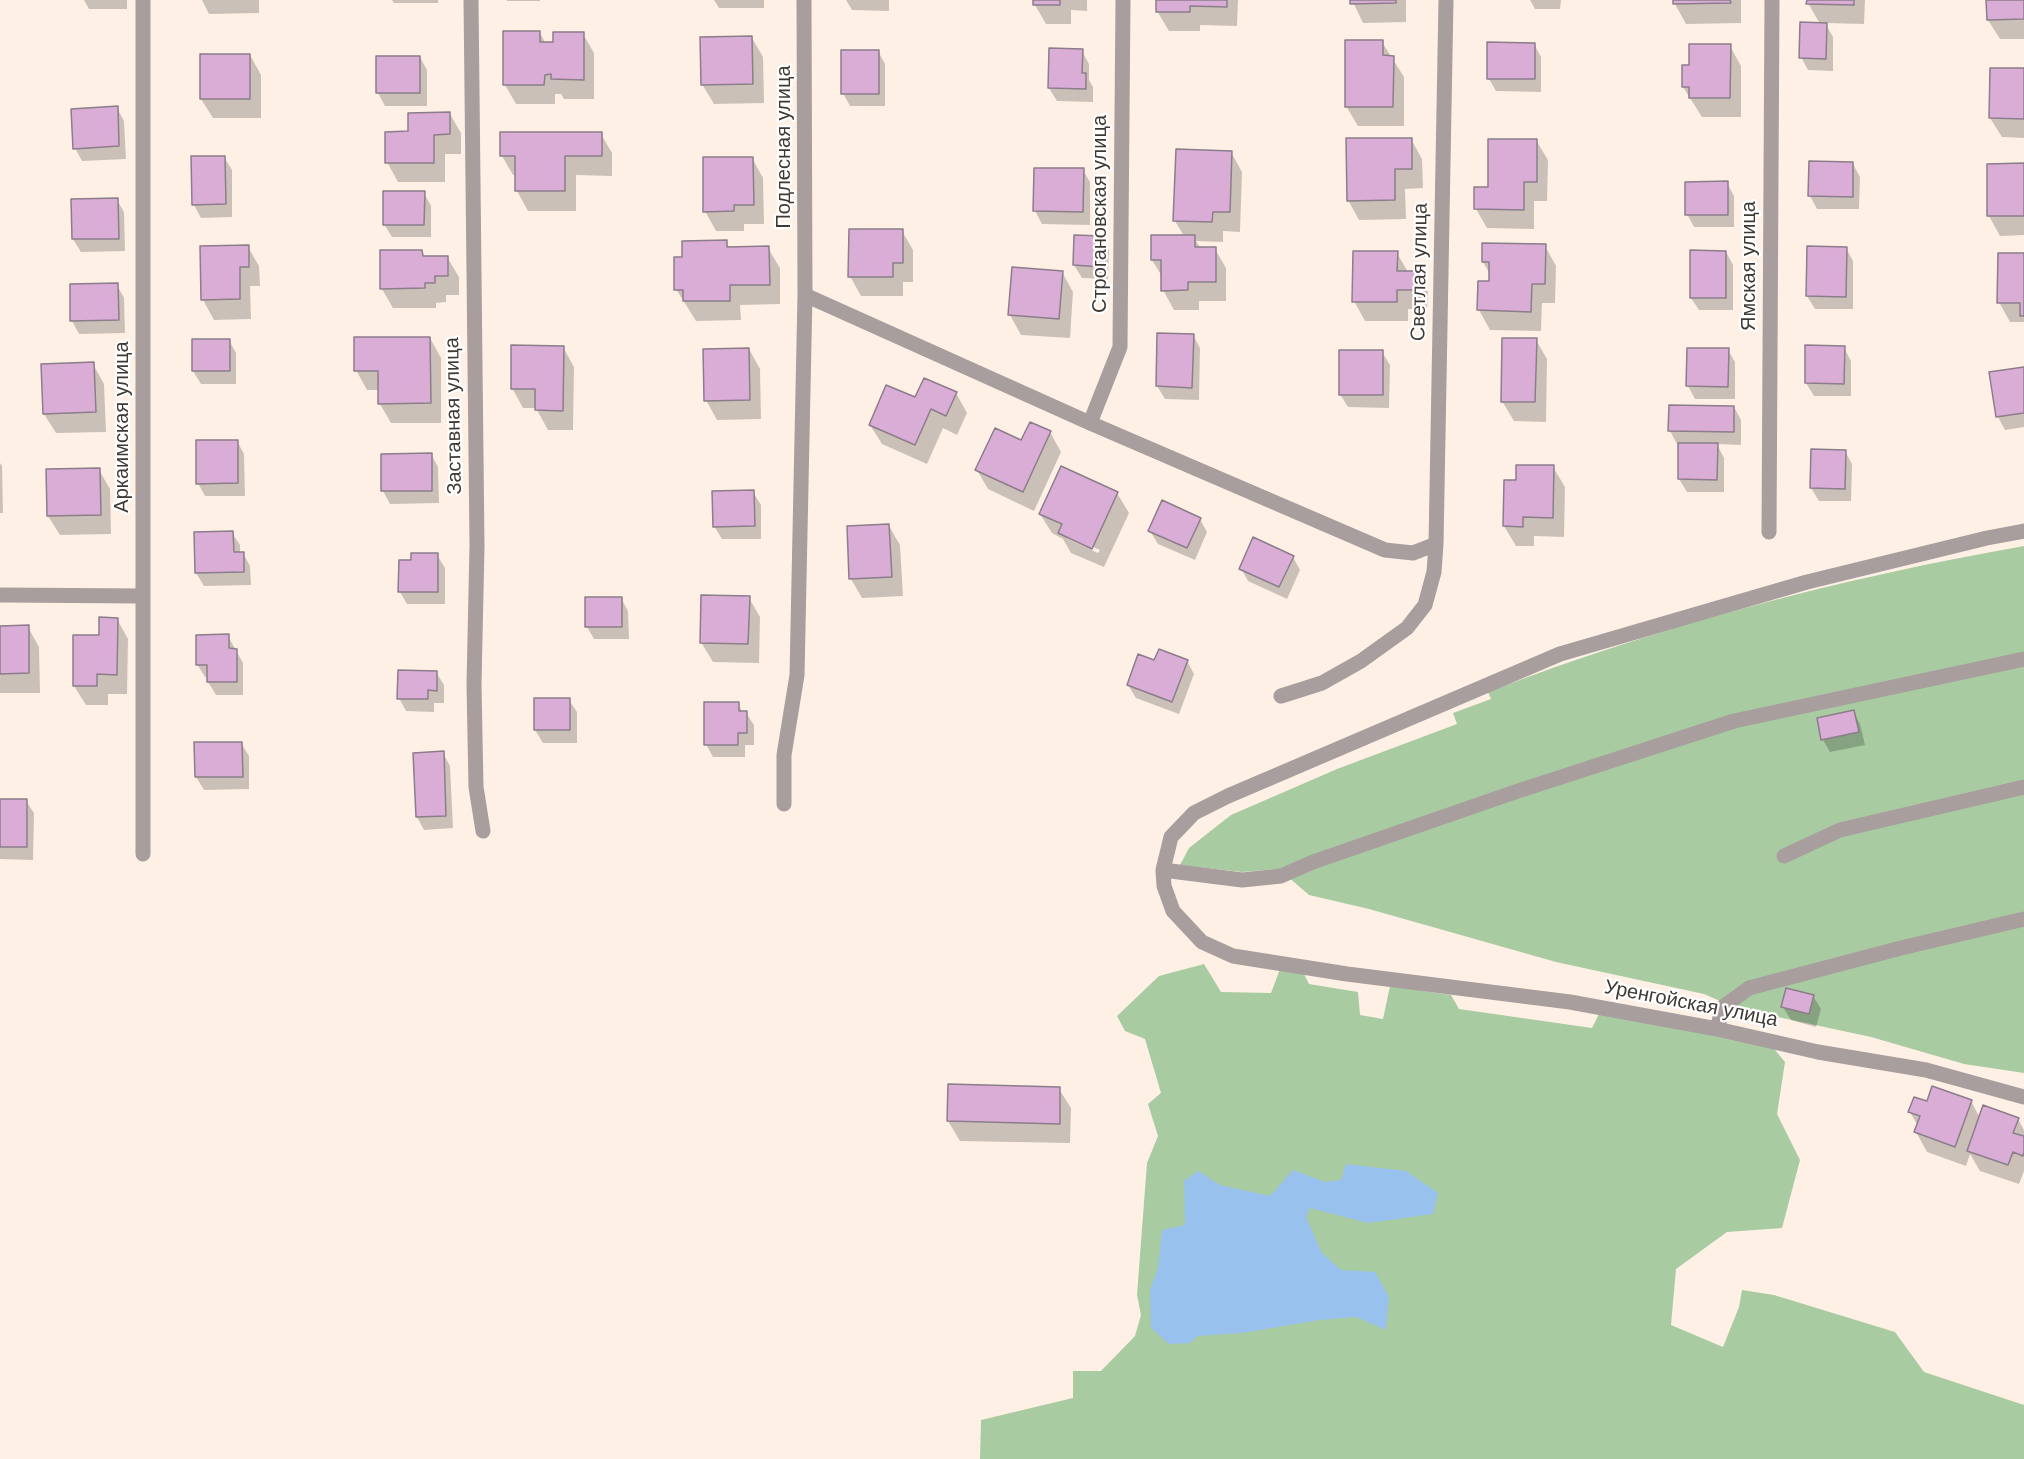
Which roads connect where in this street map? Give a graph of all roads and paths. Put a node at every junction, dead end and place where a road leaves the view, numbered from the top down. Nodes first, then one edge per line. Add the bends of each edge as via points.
1 (143, 0) edge
2 (471, 0) edge
3 (804, 0) edge
4 (1123, 0) edge
5 (1446, 0) edge
6 (1772, 0) edge
7 (805, 295) junction
8 (1090, 423) junction
9 (2024, 531) edge
10 (1769, 532) dead end
11 (1436, 544) junction
12 (0, 595) edge
13 (143, 596) junction
14 (2024, 658) edge
15 (1281, 696) dead end
16 (2024, 787) edge
17 (784, 804) dead end
18 (483, 831) dead end
19 (143, 854) dead end
20 (1784, 856) dead end
21 (1163, 870) junction
22 (2024, 919) edge
23 (1717, 1029) junction
24 (2024, 1097) edge

1 - 13 street, Аркаимская улица
2 - 18 street, Заставная улица via 476,787
3 - 7 street, Подлесная улица
4 - 8 street, Строгановская улица via 1120,347
5 - 11 street, Светлая улица
6 - 10 street, Ямская улица
7 - 8 street
7 - 17 street, Подлесная улица via 797,675 784,755
8 - 11 street via 1385,550 1413,553
9 - 21 street via 1807,582 1560,654 1194,813 1171,837
11 - 15 street, Светлая улица via 1434,572 1425,605 1407,628 1322,683
12 - 13 street
13 - 19 street, Аркаимская улица
14 - 21 street via 1734,721 1515,792 1281,876 1242,880
16 - 20 street via 1840,830
21 - 23 street, Уренгойская улица via 1173,911 1202,942 1233,956 1570,1002
22 - 23 street via 1749,988 1723,1007
23 - 24 street, Уренгойская улица via 1818,1052 1926,1070

